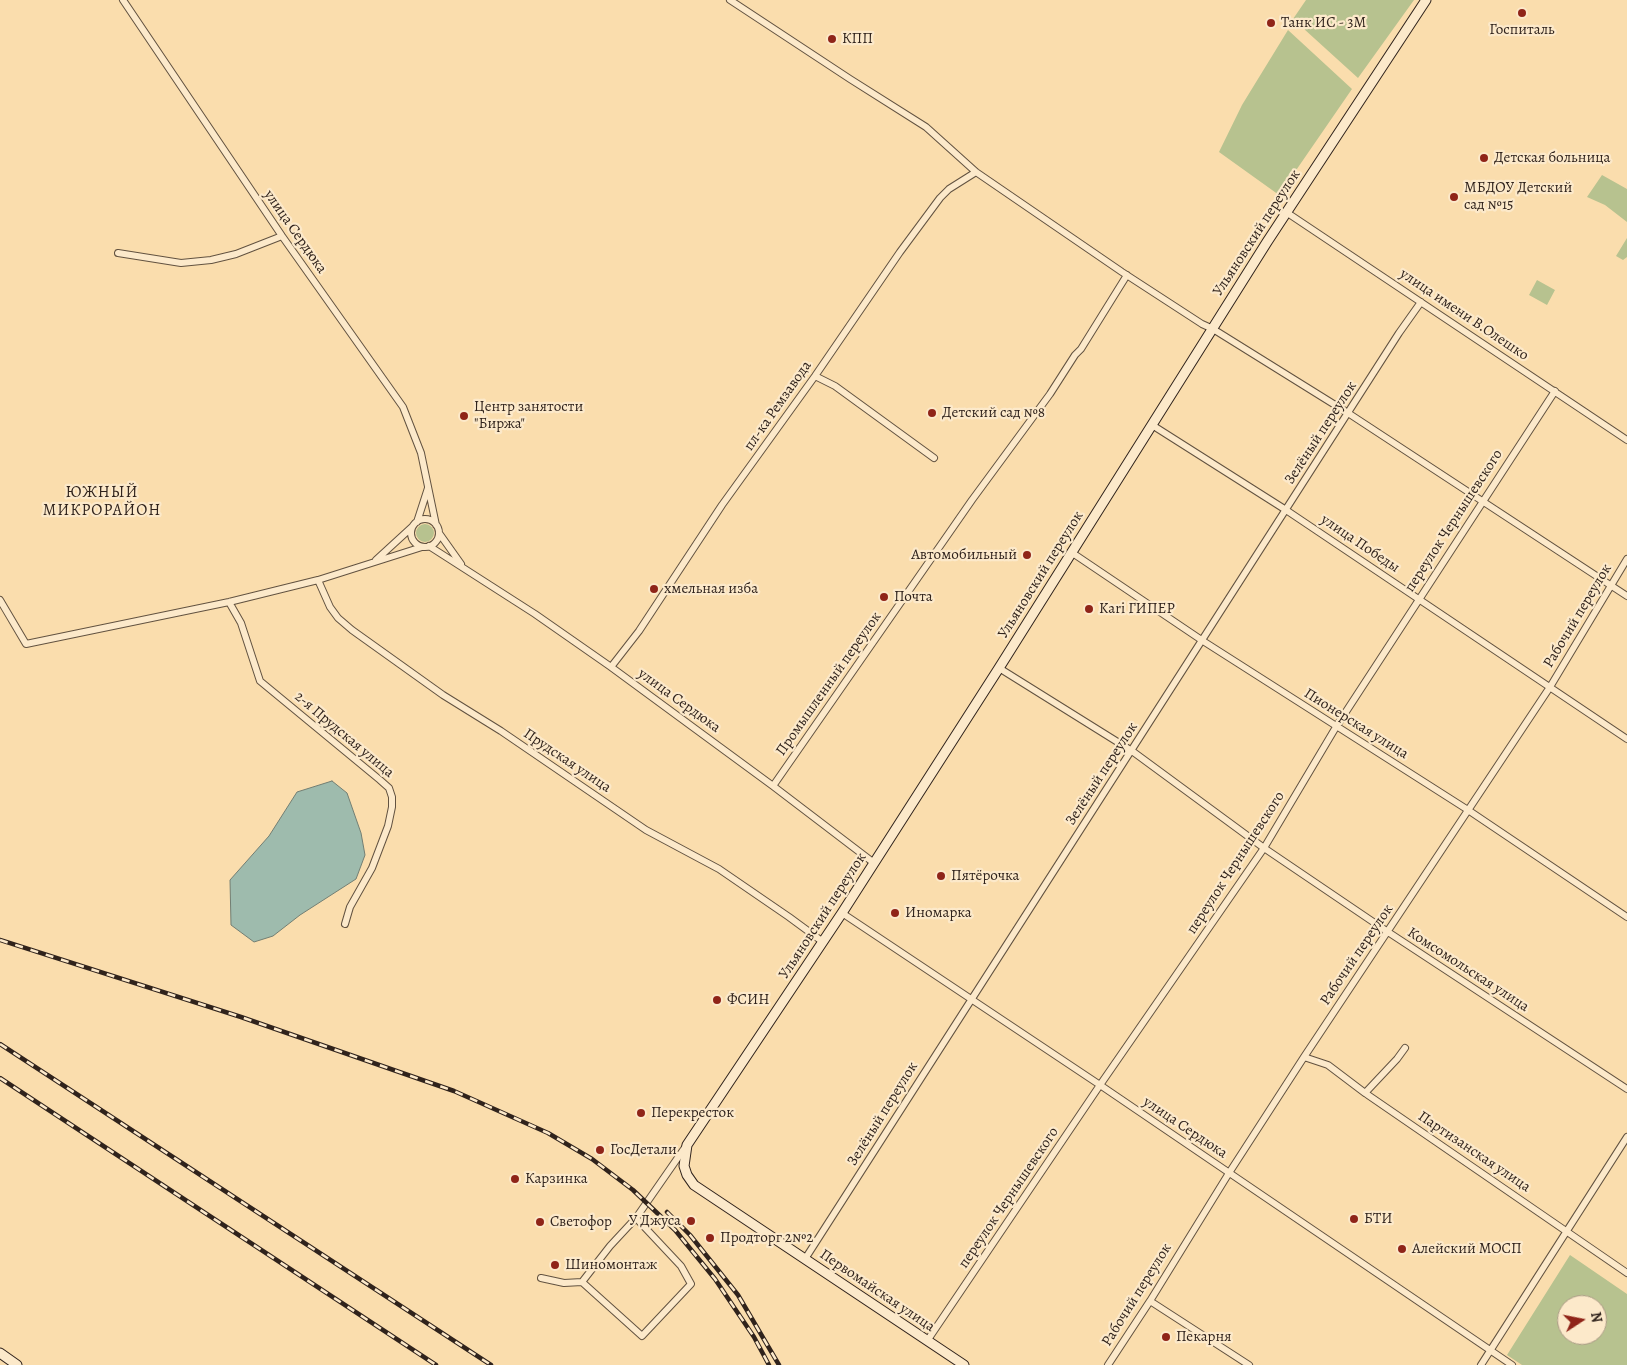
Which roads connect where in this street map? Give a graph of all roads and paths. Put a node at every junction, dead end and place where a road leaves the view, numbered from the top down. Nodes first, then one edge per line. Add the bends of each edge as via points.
1 (123, 0) edge
2 (730, 0) edge
3 (1426, 0) edge
4 (976, 172) junction
5 (1286, 212) junction
6 (282, 236) junction
7 (118, 253) dead end
8 (1127, 276) junction
9 (1421, 302) junction
10 (1213, 329) junction
11 (815, 376) junction
12 (1554, 391) junction
13 (1348, 413) junction
14 (1152, 425) junction
15 (1627, 440) edge
16 (934, 458) dead end
17 (428, 487) junction
18 (1483, 500) junction
19 (1286, 510) junction
20 (417, 522) junction
21 (436, 525) junction
22 (412, 527) junction
23 (439, 533) junction
24 (426, 546) junction
25 (1071, 552) junction
26 (1627, 558) edge
27 (373, 563) junction
28 (463, 567) junction
29 (318, 580) junction
30 (1610, 585) junction
31 (1627, 596) edge
32 (1419, 598) junction
33 (0, 600) edge
34 (229, 602) junction
35 (1203, 641) junction
36 (612, 666) junction
37 (1000, 668) junction
38 (1550, 687) junction
39 (1336, 727) junction
40 (1627, 739) edge
41 (1132, 751) junction
42 (773, 786) junction
43 (1468, 810) junction
44 (1264, 848) junction
45 (874, 863) junction
46 (842, 913) junction
47 (1627, 917) edge
48 (345, 924) dead end
49 (1388, 932) junction
50 (823, 942) junction
51 (972, 998) junction
52 (1405, 1048) dead end
53 (1304, 1057) junction
54 (1100, 1085) junction
55 (1627, 1089) edge
56 (1365, 1093) junction
57 (1627, 1137) edge
58 (687, 1145) junction
59 (684, 1166) joint
60 (1229, 1173) junction
61 (636, 1218) junction
62 (1566, 1231) junction
63 (805, 1259) junction
64 (1627, 1274) edge
65 (541, 1278) dead end
66 (582, 1282) junction
67 (1150, 1301) junction
68 (928, 1341) junction
69 (1490, 1350) junction
70 (0, 1353) edge
71 (17, 1365) edge
72 (964, 1365) edge
73 (1108, 1365) edge
74 (1250, 1365) edge
75 (1481, 1365) edge
76 (1512, 1365) edge

1 - 6 street, улица Сердюка
2 - 4 street via 926,127
3 - 5 main road, Ульяновский переулок
4 - 8 street
4 - 11 street, пл-ка Ремзавода via 940,198
5 - 9 street, улица имени В.Олешко
5 - 10 main road, Ульяновский переулок
6 - 7 street via 211,260 180,263
6 - 17 street, улица Сердюка via 403,408 421,453
8 - 10 street
8 - 42 street, Промышленный переулок via 1050,394 972,500
9 - 12 street, улица имени В.Олешко
9 - 13 street, Зелёный переулок
10 - 13 street
10 - 14 main road, Ульяновский переулок
11 - 16 street via 835,386
11 - 36 street, пл-ка Ремзавода
12 - 15 street, улица имени В.Олешко
12 - 18 street, переулок Чернышевского
13 - 18 street
13 - 19 street, Зелёный переулок
14 - 19 street, улица Победы
14 - 25 main road, Ульяновский переулок
17 - 20 street
17 - 21 street, улица Сердюка
18 - 30 street
18 - 32 street, переулок Чернышевского
19 - 32 street, улица Победы
19 - 35 street, Зелёный переулок
20 - 21 street via 425,519
20 - 22 street
21 - 23 street
22 - 24 street via 412,539
22 - 27 street
23 - 24 street via 436,541
23 - 28 street
24 - 27 street
24 - 28 street, улица Сердюка
25 - 35 street, Пионерская улица
25 - 37 main road, Ульяновский переулок
26 - 30 street, Рабочий переулок
27 - 29 street
28 - 36 street, улица Сердюка
29 - 34 street
29 - 50 street, Прудская улица via 330,607 352,630 443,695 646,830 719,870
30 - 31 street
30 - 38 street, Рабочий переулок
32 - 38 street, улица Победы
32 - 39 street, переулок Чернышевского
33 - 34 street via 26,644
34 - 48 street, 2-я Прудская улица via 242,623 260,681 389,788 392,807 388,826
35 - 39 street, Пионерская улица
35 - 41 street, Зелёный переулок
36 - 42 street, улица Сердюка
37 - 41 street, Комсомольская улица
37 - 45 main road, Ульяновский переулок
38 - 40 street, улица Победы
38 - 43 street, Рабочий переулок
39 - 43 street, Пионерская улица
39 - 44 street, переулок Чернышевского
41 - 44 street, Комсомольская улица
41 - 51 street, Зелёный переулок
42 - 45 street, улица Сердюка
43 - 47 street, Пионерская улица
43 - 49 street, Рабочий переулок
44 - 49 street, Комсомольская улица
44 - 54 street, переулок Чернышевского
45 - 46 main road, Ульяновский переулок
46 - 50 main road, Ульяновский переулок
46 - 51 street, улица Сердюка
49 - 53 street, Рабочий переулок
49 - 55 street, Комсомольская улица
50 - 58 main road, Ульяновский переулок
51 - 54 street, улица Сердюка
51 - 63 street, Зелёный переулок
52 - 56 street
53 - 56 street, Партизанская улица via 1328,1065
53 - 60 street, Рабочий переулок
54 - 60 street, улица Сердюка
54 - 68 street, переулок Чернышевского
56 - 62 street, Партизанская улица
57 - 62 street
58 - 59 main road, Ульяновский переулок
58 - 61 street
59 - 63 main road, Первомайская улица via 694,1185
60 - 67 street, Рабочий переулок
60 - 69 street, улица Сердюка
61 - 66 street
61 - 66 street via 681,1266 691,1284 642,1336
62 - 64 street, Партизанская улица
62 - 69 street
63 - 68 main road, Первомайская улица
65 - 66 street via 564,1283
67 - 73 street, Рабочий переулок
67 - 74 street
68 - 72 main road, Первомайская улица
69 - 75 street
69 - 76 street, улица Сердюка
70 - 71 main road

